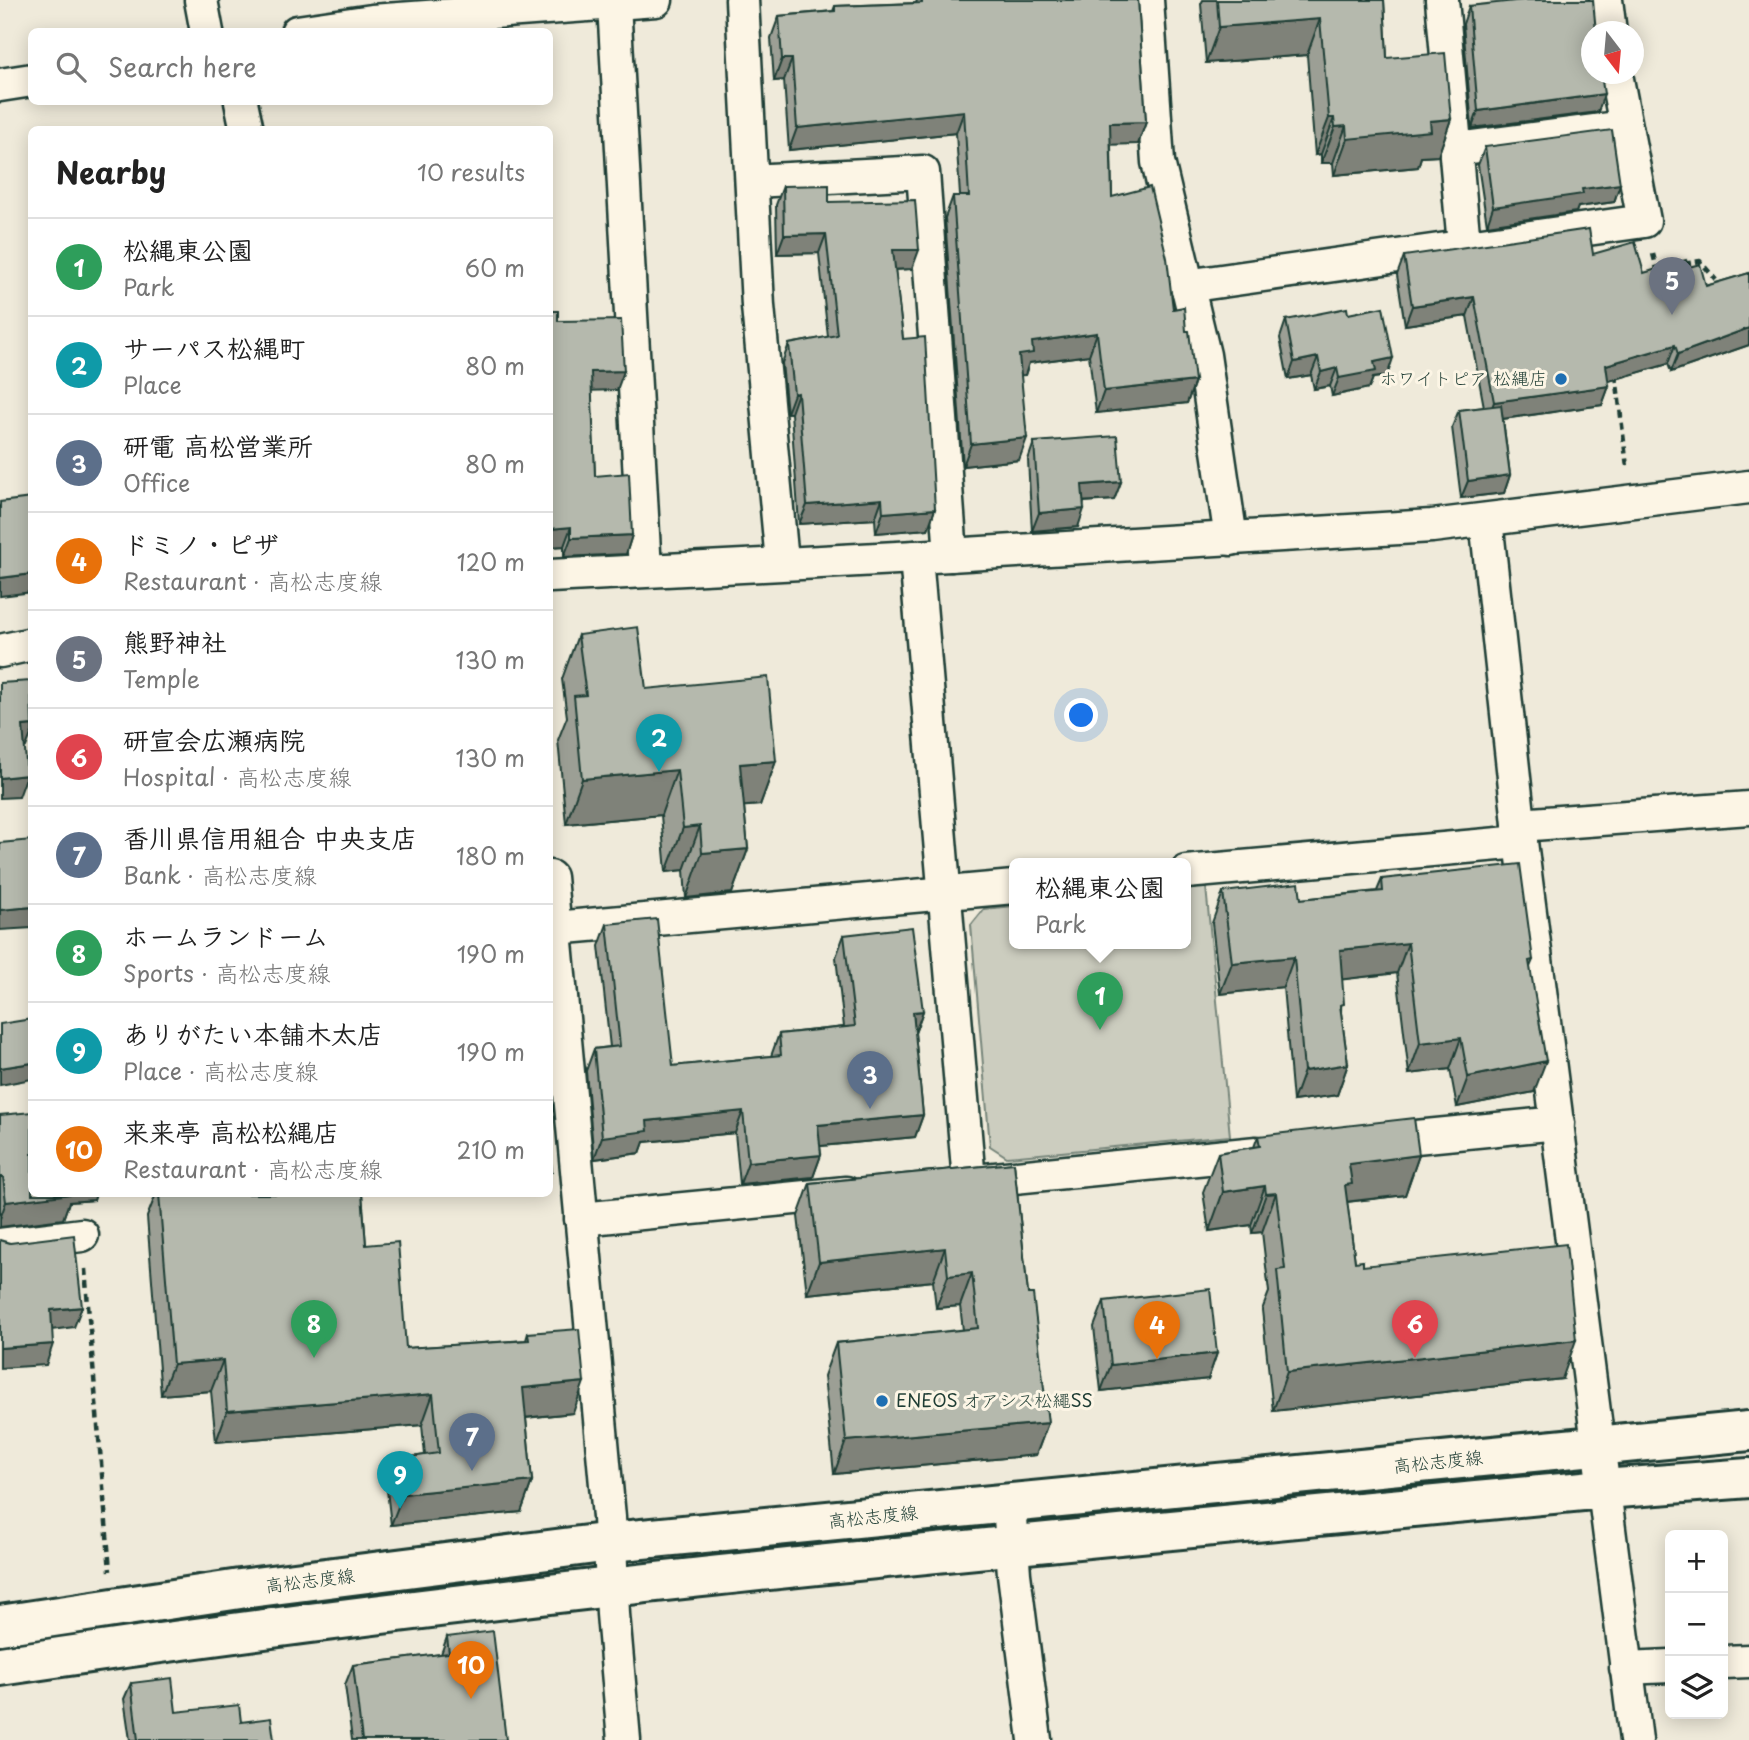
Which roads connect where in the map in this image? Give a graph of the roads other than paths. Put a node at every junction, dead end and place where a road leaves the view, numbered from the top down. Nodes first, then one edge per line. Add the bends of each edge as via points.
1 (201, 0) edge
2 (656, 0) edge
3 (742, 0) edge
4 (1147, 0) edge
5 (1442, 0) edge
6 (1606, 0) edge
7 (614, 3) junction
8 (371, 11) edge
9 (1609, 21) edge
10 (206, 28) edge
11 (311, 28) edge
12 (28, 81) edge
13 (1618, 84) edge
14 (0, 85) edge
15 (242, 105) edge
16 (246, 126) edge
17 (1624, 127) junction
18 (1456, 149) junction
19 (752, 181) junction
20 (1464, 245) junction
21 (1186, 286) junction
22 (1749, 487) edge
23 (1486, 520) junction
24 (1231, 539) junction
25 (951, 555) junction
26 (916, 558) junction
27 (782, 562) junction
28 (645, 570) junction
29 (553, 576) edge
30 (28, 646) edge
31 (0, 651) edge
32 (1749, 808) edge
33 (1520, 834) junction
34 (1191, 871) edge
35 (1009, 887) edge
36 (944, 893) junction
37 (553, 908) edge
38 (555, 928) junction
39 (1558, 1123) junction
40 (1339, 1145) edge
41 (1284, 1150) edge
42 (872, 1191) edge
43 (581, 1219) junction
44 (82, 1236) road end
45 (0, 1245) edge
46 (1749, 1432) edge
47 (1599, 1446) junction
48 (1749, 1478) edge
49 (1604, 1489) junction
50 (1009, 1504) junction
51 (611, 1542) junction
52 (1012, 1546) junction
53 (612, 1586) junction
54 (0, 1625) edge
55 (1749, 1661) edge
56 (1728, 1662) edge
57 (1665, 1665) edge
58 (0, 1666) edge
59 (1626, 1668) junction
60 (624, 1740) edge
61 (1035, 1740) edge
62 (1636, 1740) edge

1 - 10 street
2 - 7 street
3 - 19 street
4 - 21 street via 1158,162
5 - 18 street
6 - 9 street
7 - 8 street
7 - 28 street
8 - 11 street
12 - 14 street
13 - 17 street
15 - 16 street
17 - 18 street
17 - 20 street via 1644,220
18 - 20 street
19 - 25 street via 923,172
19 - 27 street via 758,306
20 - 21 street
21 - 24 street via 1204,355
22 - 23 street
23 - 24 street
23 - 33 street
24 - 25 street
25 - 26 street
26 - 27 street
26 - 36 street
27 - 28 street
28 - 29 street
30 - 31 street
32 - 33 street
33 - 34 street
33 - 39 street
35 - 36 street
36 - 38 street
36 - 41 street via 955,1182
37 - 38 street
38 - 43 street
39 - 40 street
39 - 47 street
42 - 43 street
43 - 51 street
44 - 45 street
46 - 47 main road, 高松志度線
47 - 49 street
47 - 50 main road, 高松志度線
48 - 49 main road
49 - 52 main road
49 - 59 street
50 - 51 main road, 高松志度線
50 - 52 street
51 - 53 street
51 - 54 main road, 高松志度線
52 - 53 main road
52 - 61 street
53 - 58 main road via 248,1629
53 - 60 street
55 - 56 street
57 - 59 street
59 - 62 street

